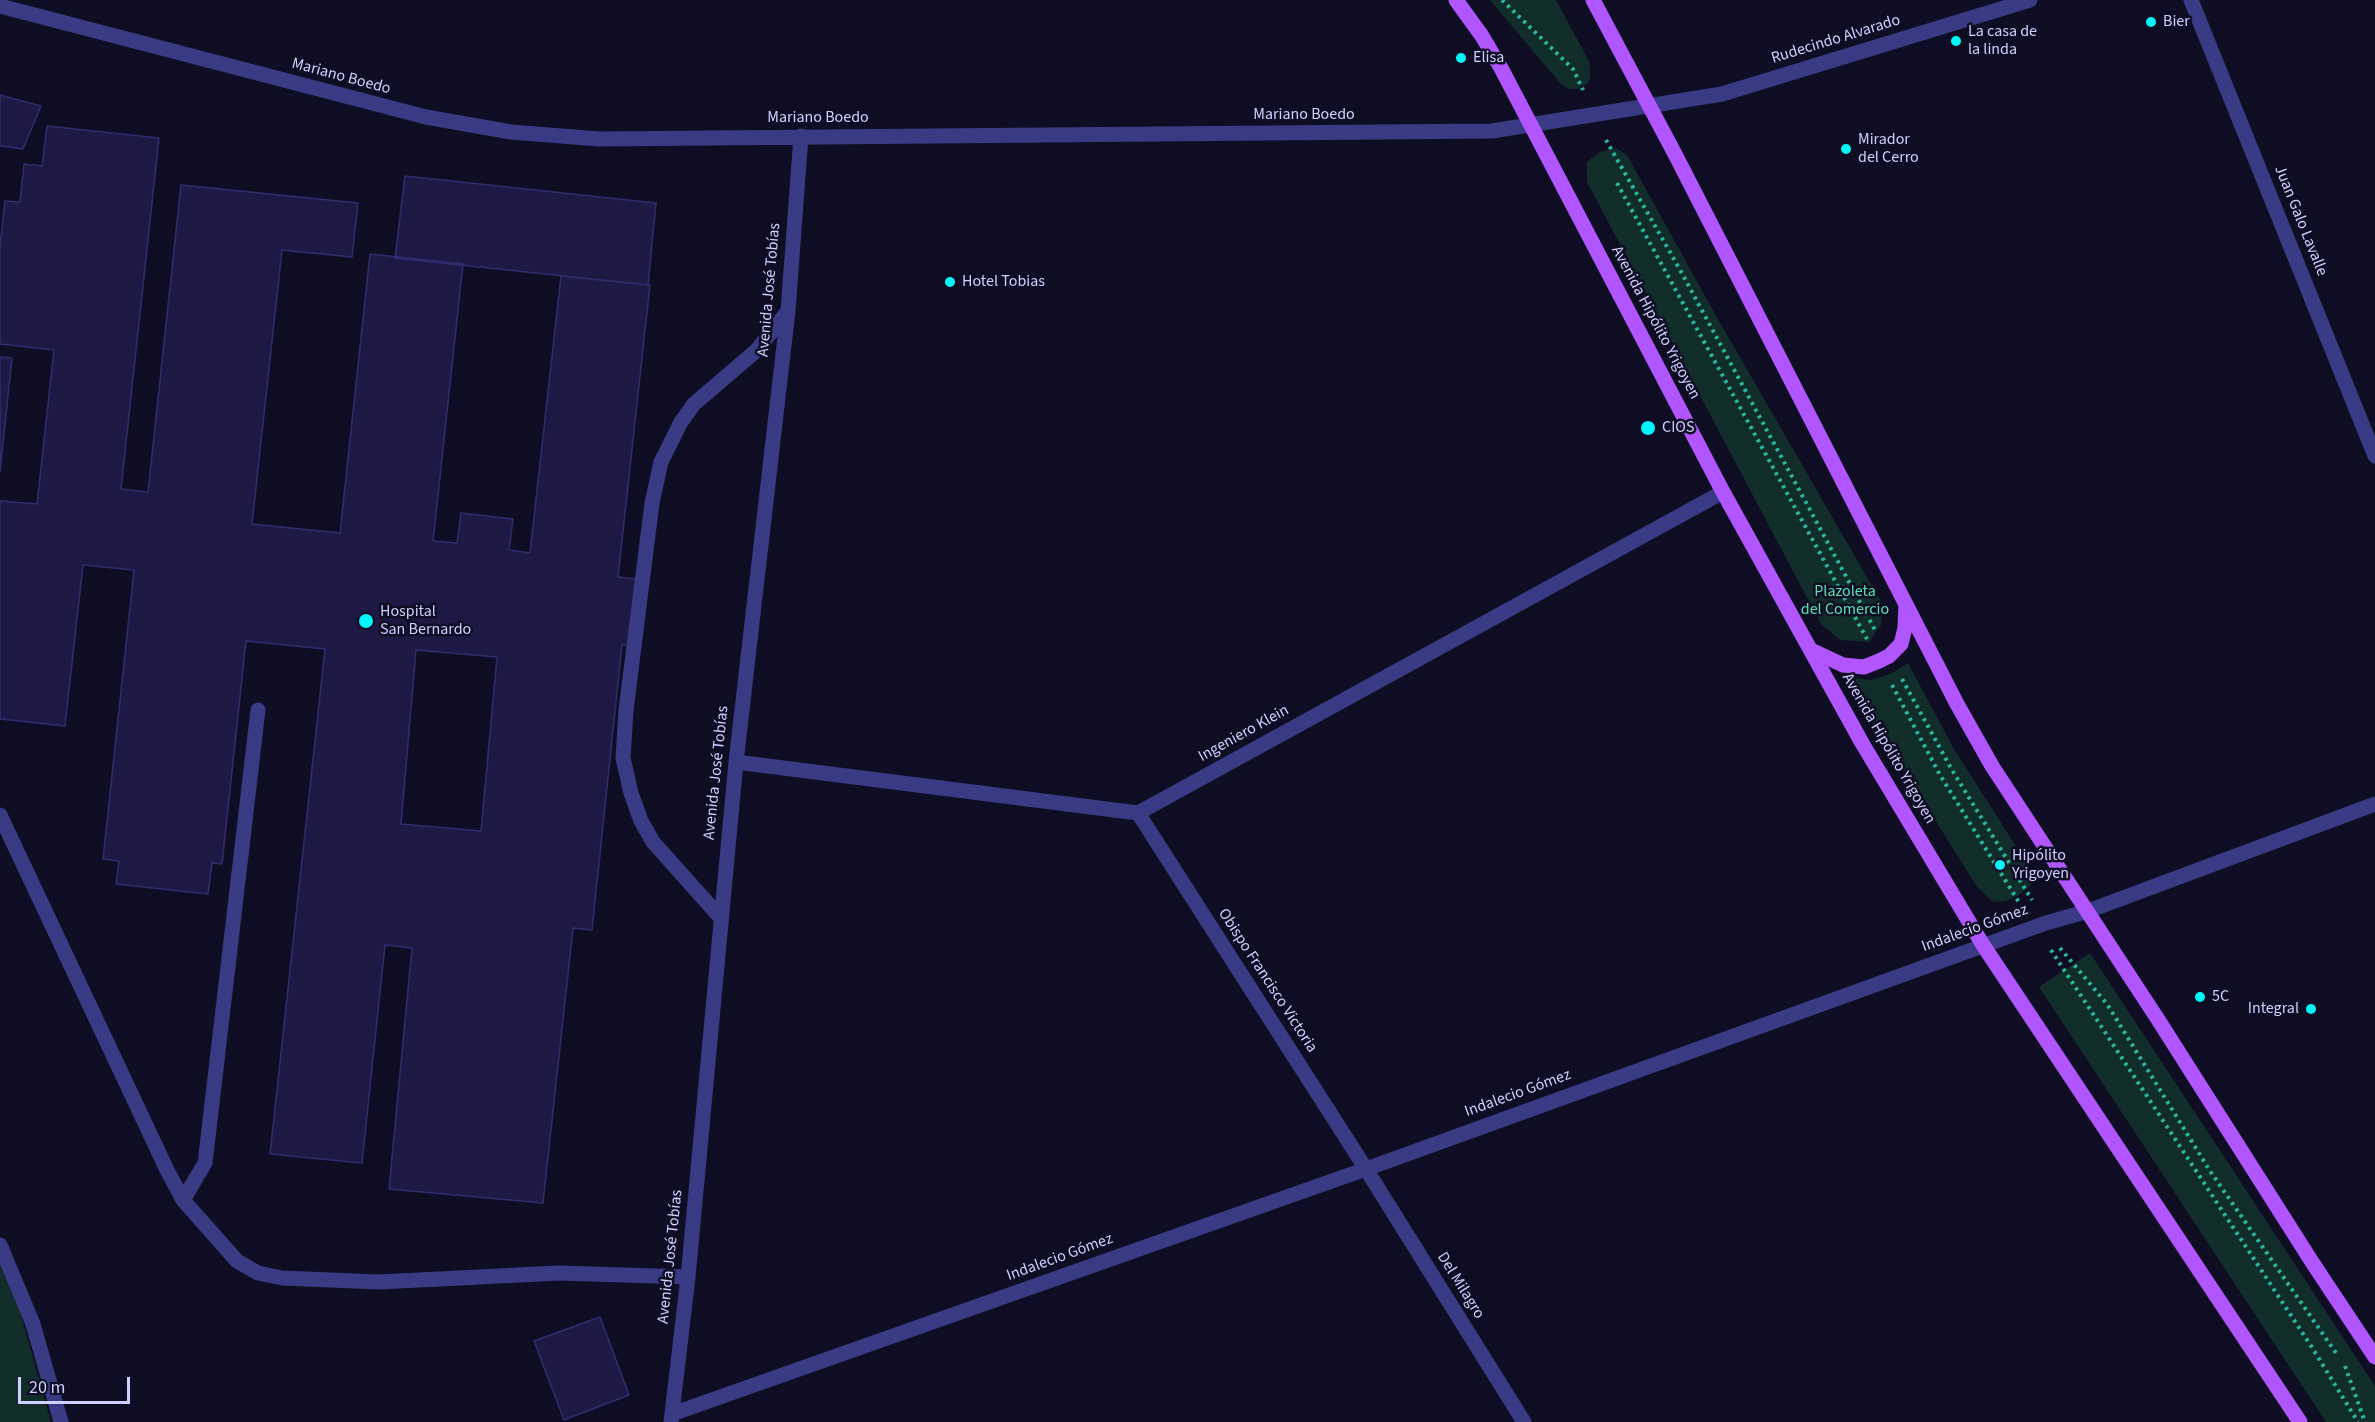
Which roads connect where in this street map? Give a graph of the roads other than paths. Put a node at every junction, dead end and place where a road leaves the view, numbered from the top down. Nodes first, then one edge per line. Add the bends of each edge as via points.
1 (1456, 0) edge
2 (1593, 0) edge
3 (2030, 0) edge
4 (2191, 0) edge
5 (0, 6) edge
6 (1650, 107) junction
7 (1530, 123) junction
8 (801, 136) junction
9 (788, 310) junction
10 (2375, 456) edge
11 (1723, 492) junction
12 (1906, 602) junction
13 (1811, 650) junction
14 (258, 710) dead end
15 (736, 762) junction
16 (2375, 804) edge
17 (1138, 813) junction
18 (0, 815) edge
19 (2088, 911) junction
20 (720, 917) junction
21 (1983, 945) junction
22 (1366, 1168) junction
23 (183, 1200) junction
24 (0, 1245) edge
25 (688, 1277) junction
26 (2375, 1357) edge
27 (671, 1418) edge
28 (62, 1422) edge
29 (1524, 1422) edge
30 (2300, 1422) edge

1 - 7 main road, Avenida Hipólito Yrigoyen via 1482,36
2 - 6 main road
3 - 6 street, Rudecindo Alvarado via 1722,94
4 - 10 street, Juan Galo Lavalle
5 - 8 street, Mariano Boedo via 426,117 511,132 599,139
6 - 7 street, Mariano Boedo
6 - 12 main road
7 - 8 street, Mariano Boedo via 1492,131 1458,132
7 - 11 main road, Avenida Hipólito Yrigoyen
8 - 9 street, Avenida José Tobías
9 - 15 street, Avenida José Tobías
9 - 20 street via 757,350 694,404 661,462 652,503 626,710 623,759 641,821 653,842
11 - 13 main road, Avenida Hipólito Yrigoyen
11 - 17 street, Ingeniero Klein
12 - 13 main road via 1900,644 1889,656 1864,667 1843,665
12 - 19 main road via 1992,766
13 - 21 main road, Avenida Hipólito Yrigoyen
14 - 23 street via 205,1163
15 - 17 street
15 - 20 street, Avenida José Tobías
16 - 19 street, Indalecio Gómez
17 - 22 street, Obispo Francisco Victoria
18 - 23 street
19 - 21 street, Indalecio Gómez
19 - 26 main road
20 - 25 street, Avenida José Tobías
21 - 22 street, Indalecio Gómez
21 - 30 main road, Avenida Hipólito Yrigoyen
22 - 27 street, Indalecio Gómez
22 - 29 street, Del Milagro
23 - 25 street via 237,1261 258,1273 282,1278 379,1282 559,1273
24 - 28 street via 33,1324
25 - 27 street, Avenida José Tobías

